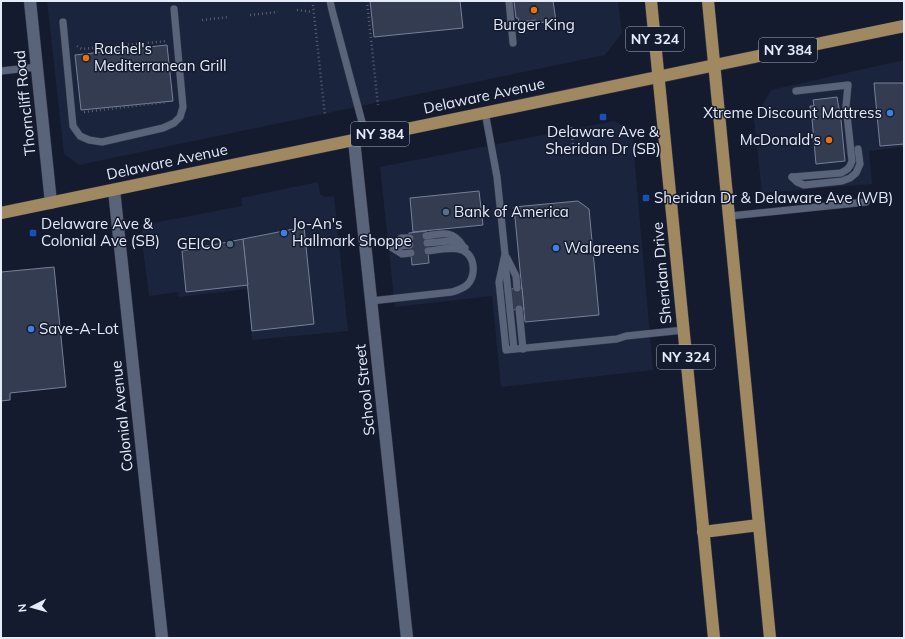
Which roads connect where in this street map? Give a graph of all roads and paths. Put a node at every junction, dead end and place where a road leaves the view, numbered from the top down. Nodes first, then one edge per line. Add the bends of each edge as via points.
1 (30, 1) edge
2 (330, 1) edge
3 (367, 1) edge
4 (508, 1) edge
5 (651, 1) edge
6 (708, 1) edge
7 (312, 5) dead end
8 (174, 9) dead end
9 (297, 10) dead end
10 (278, 12) dead end
11 (313, 12) junction
12 (250, 15) dead end
13 (229, 17) dead end
14 (202, 20) dead end
15 (62, 22) dead end
16 (904, 26) edge
17 (168, 35) dead end
18 (513, 43) dead end
19 (71, 47) dead end
20 (715, 65) junction
21 (37, 67) junction
22 (1, 71) edge
23 (659, 76) junction
24 (796, 91) dead end
25 (167, 102) dead end
26 (378, 105) dead end
27 (77, 112) dead end
28 (485, 112) junction
29 (325, 116) dead end
30 (571, 127) dead end
31 (360, 138) junction
32 (573, 144) dead end
33 (858, 148) dead end
34 (114, 190) junction
35 (866, 202) dead end
36 (51, 203) junction
37 (1, 213) edge
38 (730, 216) junction
39 (427, 239) dead end
40 (410, 241) dead end
41 (428, 251) dead end
42 (411, 253) dead end
43 (505, 254) junction
44 (469, 255) junction
45 (517, 288) dead end
46 (371, 301) junction
47 (519, 309) dead end
48 (684, 330) junction
49 (514, 349) junction
50 (523, 349) junction
51 (759, 526) junction
52 (703, 532) junction
53 (162, 638) edge
54 (408, 638) edge
55 (714, 638) edge
56 (770, 638) edge

1 - 21 street, Thorncliff Road
2 - 31 lane
3 - 26 path
4 - 18 lane
5 - 23 main road, Sheridan Drive / NY 324
6 - 20 main road
7 - 11 path
8 - 15 lane via 183,107 180,117 163,128 102,142 80,136 73,126
9 - 11 path
10 - 12 path
11 - 29 path
13 - 14 path
16 - 20 main road, Delaware Avenue / NY 384
17 - 19 path via 169,40 82,49 77,46
20 - 23 main road, Delaware Avenue / NY 384
20 - 38 main road
21 - 22 lane
21 - 36 street, Thorncliff Road
23 - 28 main road, Delaware Avenue / NY 384
23 - 48 main road, Sheridan Drive / NY 324
24 - 33 lane via 848,85 846,106 852,161 850,166 840,173 792,177 797,182 804,185 842,182 850,178 860,164
25 - 27 path
28 - 31 main road, Delaware Avenue / NY 384
28 - 43 lane via 497,177
30 - 32 path
31 - 34 main road, Delaware Avenue / NY 384
31 - 46 street, School Street
34 - 36 main road, Delaware Avenue / NY 384
34 - 53 street, Colonial Avenue
35 - 38 lane
36 - 37 main road, Delaware Avenue / NY 384
38 - 51 main road
39 - 44 lane via 450,241 465,248
40 - 42 lane via 401,238 391,247 402,254
41 - 44 lane via 456,248
43 - 45 lane via 516,276
43 - 49 lane
43 - 49 lane via 499,282 506,350
44 - 46 lane via 472,262 472,278 461,290
46 - 54 street, School Street
47 - 50 lane
48 - 50 lane
48 - 52 main road, Sheridan Drive / NY 324
49 - 50 lane
51 - 52 main road
51 - 56 main road
52 - 55 main road, Sheridan Drive / NY 324

